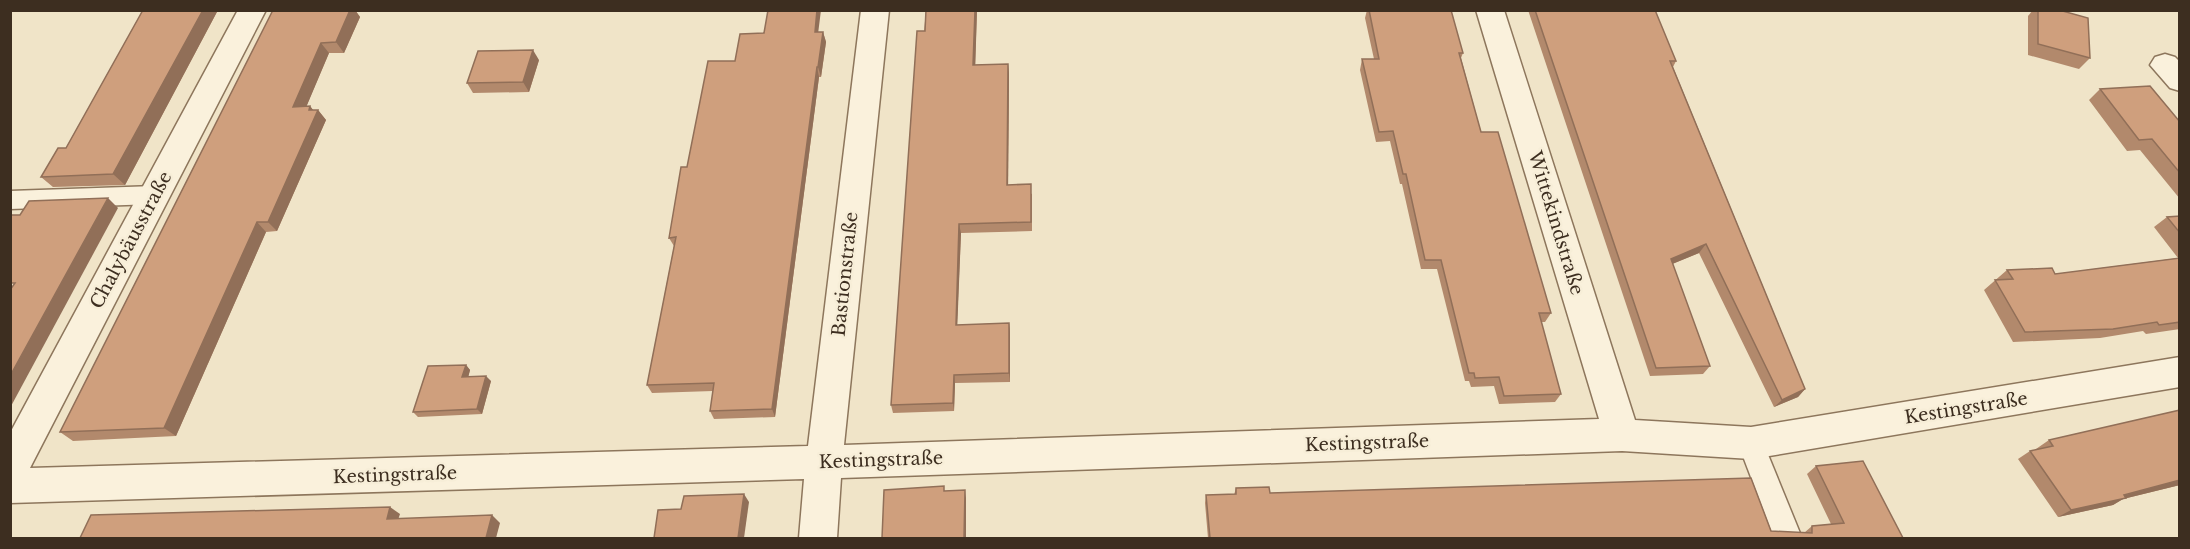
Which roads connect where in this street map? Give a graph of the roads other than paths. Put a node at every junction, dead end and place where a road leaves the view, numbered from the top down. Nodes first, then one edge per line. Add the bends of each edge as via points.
1 (252, 10) edge
2 (874, 10) edge
3 (1490, 10) edge
4 (155, 195) junction
5 (10, 200) edge
6 (2180, 372) edge
7 (1622, 435) junction
8 (1752, 443) junction
9 (824, 462) junction
10 (10, 470) edge
11 (10, 486) edge
12 (818, 538) edge
13 (1788, 538) edge

1 - 4 street, Chalybäusstraße
2 - 9 street, Bastionstraße
3 - 7 street, Wittekindstraße
4 - 5 lane
4 - 10 street, Chalybäusstraße
6 - 8 street, Kestingstraße
7 - 8 street, Kestingstraße
7 - 9 street, Kestingstraße
8 - 13 lane
9 - 11 street, Kestingstraße
9 - 12 street, Bastionstraße

